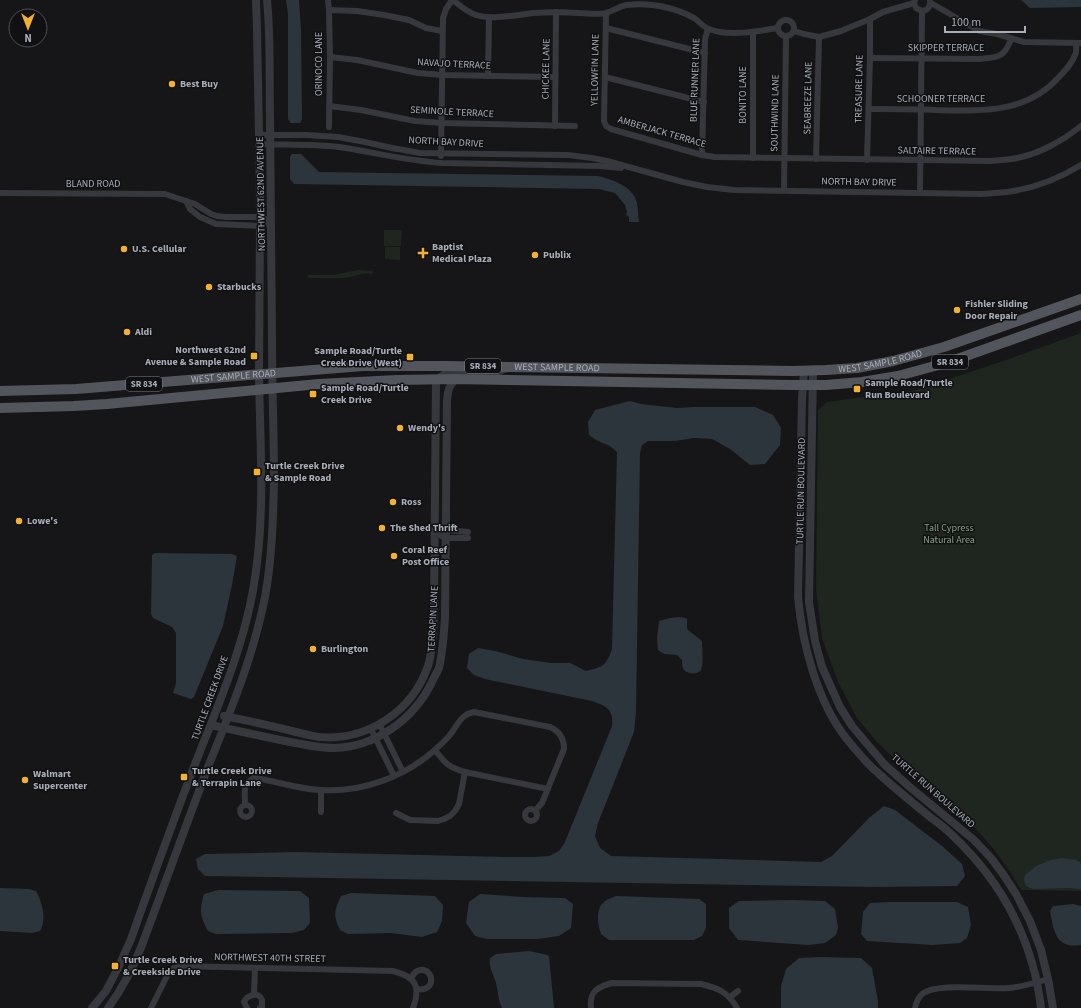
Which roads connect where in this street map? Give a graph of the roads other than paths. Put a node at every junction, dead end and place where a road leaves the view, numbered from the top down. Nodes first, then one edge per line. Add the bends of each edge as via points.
1 (256, 0) edge
2 (268, 0) edge
3 (328, 0) edge
4 (453, 0) edge
5 (914, 1) edge
6 (930, 2) edge
7 (329, 10) junction
8 (922, 11) junction
9 (556, 12) junction
10 (606, 14) junction
11 (489, 16) junction
12 (870, 19) junction
13 (606, 28) junction
14 (778, 28) junction
15 (708, 29) junction
16 (442, 32) junction
17 (754, 32) junction
18 (794, 32) junction
19 (786, 36) junction
20 (820, 37) junction
21 (1011, 39) junction
22 (1079, 43) edge
23 (705, 53) junction
24 (330, 57) junction
25 (870, 58) junction
26 (922, 58) junction
27 (443, 75) junction
28 (488, 76) junction
29 (555, 77) junction
30 (605, 78) junction
31 (704, 102) junction
32 (329, 106) junction
33 (869, 109) junction
34 (921, 110) junction
35 (442, 123) junction
36 (555, 126) junction
37 (575, 126) dead end
38 (606, 126) joint
39 (1081, 126) edge
40 (329, 127) dead end
41 (259, 135) junction
42 (270, 135) junction
43 (348, 139) junction
44 (259, 144) junction
45 (270, 144) junction
46 (347, 148) junction
47 (441, 153) junction
48 (702, 155) junction
49 (753, 158) junction
50 (784, 158) junction
51 (816, 159) junction
52 (868, 160) junction
53 (920, 161) junction
54 (442, 163) junction
55 (1081, 165) edge
56 (633, 169) junction
57 (784, 190) junction
58 (0, 193) edge
59 (920, 193) junction
60 (186, 201) junction
61 (260, 217) junction
62 (271, 221) junction
63 (260, 226) junction
64 (1081, 299) edge
65 (1081, 315) edge
66 (509, 366) junction
67 (617, 368) junction
68 (809, 371) junction
69 (272, 373) junction
70 (259, 374) junction
71 (455, 379) junction
72 (436, 380) junction
73 (599, 382) junction
74 (808, 385) junction
75 (273, 388) junction
76 (260, 389) junction
77 (0, 391) edge
78 (0, 408) edge
79 (446, 530) junction
80 (435, 533) junction
81 (259, 538) junction
82 (272, 538) junction
83 (446, 538) junction
84 (247, 619) junction
85 (257, 631) junction
86 (216, 714) junction
87 (228, 716) junction
88 (211, 725) junction
89 (380, 725) junction
90 (223, 728) junction
91 (371, 729) junction
92 (384, 734) junction
93 (318, 737) junction
94 (376, 738) junction
95 (286, 741) junction
96 (435, 750) junction
97 (403, 772) junction
98 (465, 772) junction
99 (394, 776) junction
100 (548, 789) junction
101 (321, 790) junction
102 (245, 805) dead end
103 (535, 811) dead end
104 (321, 812) dead end
105 (396, 813) dead end
106 (154, 874) junction
107 (165, 881) junction
108 (255, 968) junction
109 (411, 979) junction
110 (1048, 979) junction
111 (1036, 982) junction
112 (417, 989) junction
113 (738, 991) dead end
114 (254, 995) junction
115 (730, 997) junction
116 (153, 1007) edge
117 (92, 1008) edge
118 (108, 1008) edge
119 (247, 1008) edge
120 (260, 1008) edge
121 (413, 1008) edge
122 (591, 1008) edge
123 (738, 1008) edge
124 (915, 1008) edge
125 (1041, 1008) edge
126 (1053, 1008) edge

1 - 41 street, NORTHWEST 62ND AVENUE
2 - 42 street, NORTHWEST 62ND AVENUE
3 - 7 street, ORINOCO LANE
4 - 11 street via 466,11
4 - 16 street via 446,9
5 - 8 street via 914,5
5 - 12 street
6 - 8 street via 927,10
6 - 21 street via 979,31
7 - 16 street via 384,15 409,20
7 - 24 street, ORINOCO LANE
8 - 26 street
9 - 10 street
9 - 11 street
9 - 29 street, CHICKEE LANE
10 - 13 street, YELLOWFIN LANE
10 - 15 street via 626,5 660,6 695,19
11 - 28 street
12 - 20 street
12 - 25 street, TREASURE LANE
13 - 23 street
13 - 30 street, YELLOWFIN LANE
14 - 17 street
14 - 18 street via 782,21 790,20 794,24
14 - 19 street
15 - 17 street via 726,33
15 - 23 street, BLUE RUNNER LANE
16 - 27 street
17 - 49 street, BONITO LANE
18 - 19 street
18 - 20 street
19 - 50 street, SOUTHWIND LANE
20 - 51 street, SEABREEZE LANE
21 - 22 street via 1024,42
21 - 26 street, SKIPPER TERRACE via 1007,50 992,58
22 - 34 street, SCHOONER TERRACE via 1068,68 1056,81 1025,101 1004,108 981,111
23 - 31 street, BLUE RUNNER LANE
24 - 27 street, NAVAJO TERRACE
24 - 32 street, ORINOCO LANE
25 - 26 street, SKIPPER TERRACE
25 - 33 street, TREASURE LANE
26 - 34 street
27 - 28 street, NAVAJO TERRACE
27 - 35 street
28 - 29 street, NAVAJO TERRACE
29 - 36 street, CHICKEE LANE
30 - 31 street
30 - 38 street, YELLOWFIN LANE
31 - 48 street, BLUE RUNNER LANE
32 - 35 street, SEMINOLE TERRACE via 415,121
32 - 40 street, ORINOCO LANE
33 - 34 street, SCHOONER TERRACE
33 - 52 street, TREASURE LANE
34 - 53 street
35 - 36 street, SEMINOLE TERRACE
35 - 47 street
36 - 37 street, SEMINOLE TERRACE
38 - 48 street, AMBERJACK TERRACE
39 - 53 street, SALTAIRE TERRACE via 1059,142 1019,158 990,162
41 - 42 street, NORTH BAY DRIVE
41 - 44 street, NORTHWEST 62ND AVENUE
42 - 43 street, NORTH BAY DRIVE
42 - 45 street, NORTHWEST 62ND AVENUE
43 - 46 street
43 - 47 street, NORTH BAY DRIVE via 392,148
44 - 45 street, NORTH BAY DRIVE
44 - 61 street, NORTHWEST 62ND AVENUE
45 - 46 street, NORTH BAY DRIVE
45 - 62 street, NORTHWEST 62ND AVENUE
46 - 54 street, NORTH BAY DRIVE via 421,162
47 - 54 street
47 - 56 street, NORTH BAY DRIVE via 592,158
48 - 49 street, AMBERJACK TERRACE
49 - 50 street, AMBERJACK TERRACE
50 - 51 street, SALTAIRE TERRACE
50 - 57 street, SOUTHWIND LANE
51 - 52 street, SALTAIRE TERRACE
52 - 53 street, SALTAIRE TERRACE
53 - 59 street
54 - 56 street, NORTH BAY DRIVE
55 - 59 street, NORTH BAY DRIVE via 1040,184 1013,191 982,194
56 - 57 street, NORTH BAY DRIVE via 707,187
57 - 59 street, NORTH BAY DRIVE
58 - 60 street, BLAND ROAD via 165,194
60 - 61 street, BLAND ROAD via 218,216
60 - 63 street via 190,209 209,222
61 - 62 street, BLAND ROAD
61 - 63 street, NORTHWEST 62ND AVENUE
62 - 63 street
62 - 69 street, NORTHWEST 62ND AVENUE
63 - 70 street, NORTHWEST 62ND AVENUE
64 - 68 main road, WEST SAMPLE ROAD / SR 834 via 944,347 893,361 868,366
65 - 74 main road, WEST SAMPLE ROAD / SR 834 via 949,362 898,376 862,382
66 - 67 main road, WEST SAMPLE ROAD / SR 834
66 - 69 main road, WEST SAMPLE ROAD / SR 834 via 363,366
66 - 72 street via 496,372 454,371
67 - 68 main road, WEST SAMPLE ROAD / SR 834
67 - 73 main road
68 - 74 street, TURTLE RUN BOULEVARD
69 - 70 main road, WEST SAMPLE ROAD / SR 834
69 - 75 street, NORTHWEST 62ND AVENUE
70 - 76 street, TURTLE CREEK DRIVE
70 - 77 main road, WEST SAMPLE ROAD / SR 834 via 76,389
71 - 72 main road, WEST SAMPLE ROAD / SR 834
71 - 73 main road, WEST SAMPLE ROAD / SR 834
71 - 79 street, TERRAPIN LANE via 449,387 447,397
72 - 75 main road, WEST SAMPLE ROAD / SR 834 via 358,381
72 - 80 street, TERRAPIN LANE
73 - 74 main road, WEST SAMPLE ROAD / SR 834
74 - 110 street, TURTLE RUN BOULEVARD via 809,602 822,666 840,707 852,726 885,765 974,840 1003,874 1030,921
74 - 111 street, TURTLE RUN BOULEVARD via 802,399 798,597 800,619 811,667 825,704 846,738 875,771 950,833 990,877 1023,935
75 - 76 main road, WEST SAMPLE ROAD / SR 834
75 - 82 street
76 - 78 main road, WEST SAMPLE ROAD / SR 834 via 107,404
76 - 81 street, TURTLE CREEK DRIVE
79 - 80 street
79 - 83 street, TERRAPIN LANE
79 - 83 street via 468,535
80 - 83 street
80 - 89 street, TERRAPIN LANE via 433,644 428,666 409,700
81 - 82 street
81 - 84 street, TURTLE CREEK DRIVE
82 - 85 street via 267,586
83 - 92 street, TERRAPIN LANE via 444,644 438,669 428,691 416,708 402,722
84 - 85 street via 251,628
84 - 86 street, TURTLE CREEK DRIVE
85 - 87 street
86 - 87 street, TERRAPIN LANE
86 - 88 street, TURTLE CREEK DRIVE
87 - 90 street
87 - 93 street, TERRAPIN LANE
88 - 90 street, TERRAPIN LANE
88 - 106 street, TURTLE CREEK DRIVE
89 - 91 street, TERRAPIN LANE
89 - 92 street
90 - 95 street, TERRAPIN LANE
90 - 107 street
91 - 93 street, TERRAPIN LANE via 333,738
91 - 94 street
92 - 94 street, TERRAPIN LANE
92 - 97 street
93 - 95 street via 310,742
94 - 95 street, TERRAPIN LANE via 334,748
94 - 99 street
96 - 97 street
96 - 98 street via 446,764
96 - 100 street via 468,713 550,727 560,734 564,748
97 - 99 street
98 - 100 street
98 - 105 street via 459,804 450,816 438,821 410,820
99 - 101 street via 362,787
100 - 103 street
101 - 102 street via 254,778 246,785
101 - 104 street
106 - 107 street
106 - 117 street, TURTLE CREEK DRIVE via 119,966 106,991
107 - 118 street via 136,961
108 - 109 street, NORTHWEST 40TH STREET via 393,971
108 - 114 street
108 - 116 street, NORTHWEST 40TH STREET via 179,966 169,972
109 - 112 street
109 - 112 street via 418,970 428,972 431,977 428,987
110 - 111 street
110 - 126 street, TURTLE RUN BOULEVARD
111 - 124 street via 1010,988 931,990 922,994
111 - 125 street, TURTLE RUN BOULEVARD
112 - 121 street
113 - 115 street
114 - 119 street via 250,995 244,1002
114 - 120 street via 262,999
115 - 122 street via 721,990 701,984 612,983 594,991 590,1001
115 - 123 street

